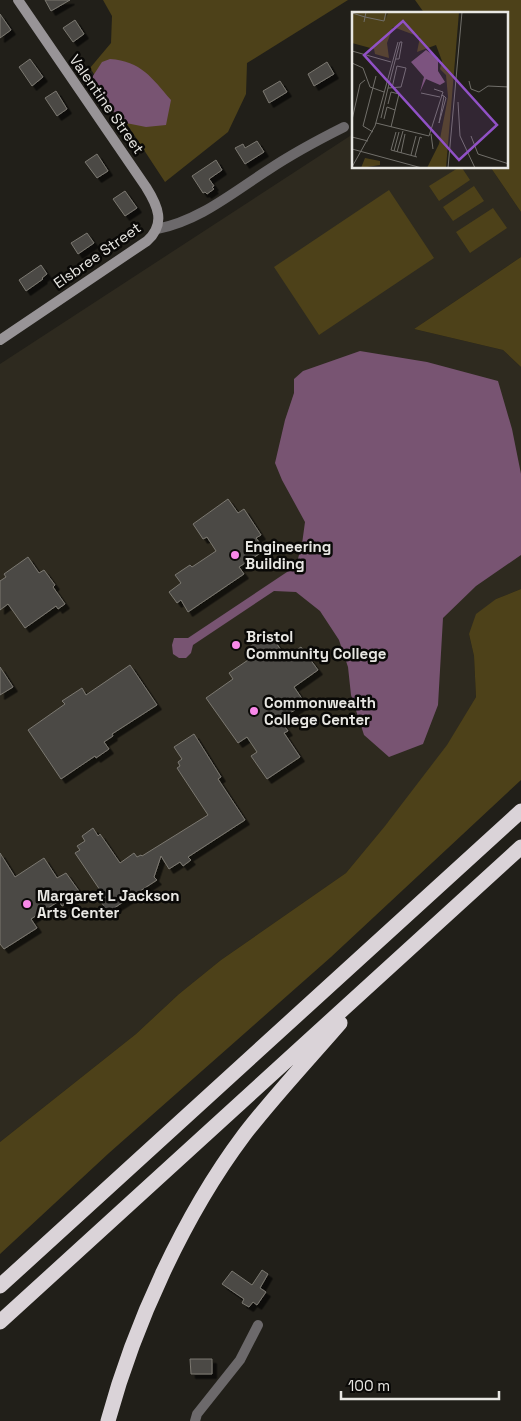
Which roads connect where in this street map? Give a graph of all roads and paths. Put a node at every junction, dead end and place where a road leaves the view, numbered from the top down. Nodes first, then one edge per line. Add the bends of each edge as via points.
1 (18, 0) edge
2 (344, 127) dead end
3 (157, 229) junction
4 (0, 340) edge
5 (521, 811) edge
6 (521, 848) edge
7 (416, 943) junction
8 (0, 1286) edge
9 (0, 1322) edge
10 (258, 1324) dead end
11 (108, 1421) edge
12 (195, 1421) edge

1 - 3 street, Valentine Street via 149,192 158,213
2 - 3 street, Elsbree Street via 290,156 197,215
3 - 4 street, Elsbree Street via 141,245
5 - 8 highway
6 - 7 highway
7 - 9 highway
7 - 11 highway via 291,1078 231,1154 186,1229 156,1289
10 - 12 street via 240,1360 197,1414

